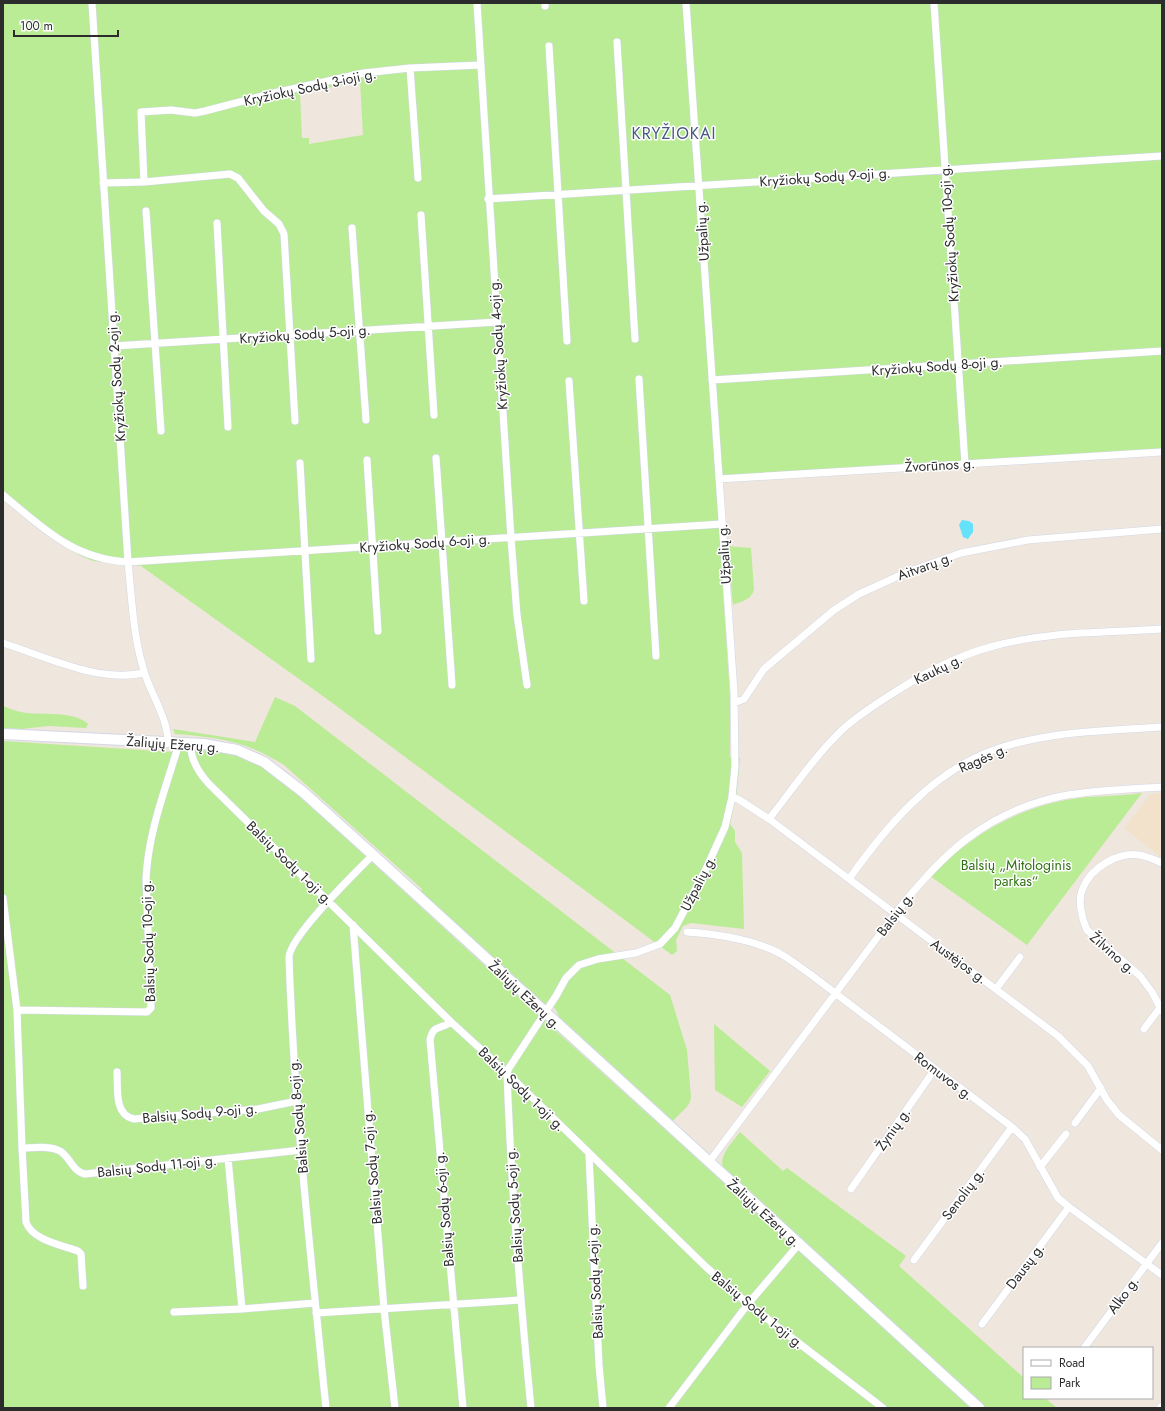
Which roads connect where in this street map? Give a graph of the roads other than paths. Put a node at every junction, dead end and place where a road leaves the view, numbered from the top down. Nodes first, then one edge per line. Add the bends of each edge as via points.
1 (92, 3) edge
2 (477, 3) edge
3 (686, 3) edge
4 (934, 3) edge
5 (617, 42) dead end
6 (549, 46) dead end
7 (481, 65) junction
8 (410, 68) junction
9 (1162, 156) edge
10 (944, 170) junction
11 (418, 178) dead end
12 (144, 182) junction
13 (103, 183) junction
14 (698, 184) junction
15 (627, 189) junction
16 (558, 194) junction
17 (488, 199) junction
18 (146, 211) dead end
19 (421, 215) dead end
20 (217, 223) dead end
21 (352, 228) dead end
22 (497, 322) junction
23 (429, 326) junction
24 (360, 331) junction
25 (290, 335) junction
26 (635, 339) dead end
27 (223, 340) junction
28 (568, 341) dead end
29 (156, 344) junction
30 (114, 346) junction
31 (1162, 351) edge
32 (958, 365) junction
33 (639, 379) dead end
34 (712, 380) junction
35 (569, 381) dead end
36 (434, 415) dead end
37 (366, 420) dead end
38 (296, 421) dead end
39 (228, 427) dead end
40 (161, 431) dead end
41 (1162, 452) edge
42 (436, 458) dead end
43 (367, 460) dead end
44 (300, 464) dead end
45 (965, 464) junction
46 (719, 479) junction
47 (3, 495) edge
48 (722, 524) junction
49 (648, 528) junction
50 (1162, 529) edge
51 (580, 532) junction
52 (511, 538) junction
53 (442, 541) junction
54 (373, 547) junction
55 (304, 551) junction
56 (128, 562) junction
57 (584, 601) dead end
58 (1162, 629) edge
59 (378, 631) dead end
60 (3, 643) edge
61 (656, 656) dead end
62 (311, 660) dead end
63 (144, 673) junction
64 (452, 685) dead end
65 (527, 685) dead end
66 (734, 703) junction
67 (1162, 727) edge
68 (3, 734) edge
69 (173, 743) junction
70 (191, 744) junction
71 (1162, 787) edge
72 (732, 797) junction
73 (769, 819) junction
74 (373, 855) junction
75 (1162, 863) edge
76 (849, 879) junction
77 (3, 898) edge
78 (328, 901) junction
79 (895, 914) junction
80 (353, 925) junction
81 (687, 932) dead end
82 (1020, 957) dead end
83 (996, 989) junction
84 (836, 994) junction
85 (1161, 1008) edge
86 (17, 1010) junction
87 (544, 1013) junction
88 (451, 1022) junction
89 (1144, 1029) dead end
90 (935, 1069) junction
91 (117, 1072) dead end
92 (507, 1073) junction
93 (1101, 1088) junction
94 (297, 1101) junction
95 (1074, 1123) dead end
96 (1012, 1127) junction
97 (1066, 1134) dead end
98 (22, 1148) junction
99 (301, 1150) junction
100 (1162, 1150) edge
101 (589, 1155) junction
102 (228, 1158) junction
103 (709, 1162) junction
104 (1040, 1167) junction
105 (851, 1188) dead end
106 (1069, 1207) junction
107 (1162, 1243) edge
108 (799, 1244) junction
109 (914, 1260) dead end
110 (1146, 1264) junction
111 (1162, 1275) edge
112 (83, 1286) dead end
113 (520, 1300) junction
114 (315, 1303) junction
115 (453, 1303) junction
116 (748, 1304) junction
117 (242, 1308) junction
118 (384, 1309) junction
119 (174, 1312) dead end
120 (316, 1313) junction
121 (982, 1324) dead end
122 (1085, 1347) edge
123 (326, 1408) edge
124 (395, 1408) edge
125 (463, 1408) edge
126 (531, 1408) edge
127 (603, 1408) edge
128 (669, 1408) edge
129 (883, 1408) edge
130 (979, 1408) edge

1 - 13 street, Kryžiokų Sodų 2-oji g.
2 - 7 street, Kryžiokų Sodų 4-oji g.
3 - 14 street, Užpalių g.
4 - 10 street, Kryžiokų Sodų 10-oji g.
5 - 15 street
6 - 16 street
7 - 8 street, Kryžiokų Sodų 3-ioji g.
7 - 17 street, Kryžiokų Sodų 4-oji g.
8 - 11 street
8 - 12 street, Kryžiokų Sodų 3-ioji g. via 364,73 195,113 171,110 141,112
9 - 10 street, Kryžiokų Sodų 9-oji g.
10 - 14 street, Kryžiokų Sodų 9-oji g.
10 - 32 street, Kryžiokų Sodų 10-oji g.
12 - 13 street
12 - 25 street via 230,174 238,178 264,211 283,229
13 - 30 street, Kryžiokų Sodų 2-oji g.
14 - 15 street, Kryžiokų Sodų 9-oji g.
14 - 34 street, Užpalių g.
15 - 16 street, Kryžiokų Sodų 9-oji g.
15 - 26 street
16 - 17 street, Kryžiokų Sodų 9-oji g.
16 - 28 street
17 - 22 street, Kryžiokų Sodų 4-oji g.
18 - 29 street
19 - 23 street
20 - 27 street
21 - 24 street
22 - 23 street, Kryžiokų Sodų 5-oji g.
22 - 52 street, Kryžiokų Sodų 4-oji g.
23 - 24 street, Kryžiokų Sodų 5-oji g.
23 - 36 street
24 - 25 street, Kryžiokų Sodų 5-oji g.
24 - 37 street
25 - 27 street, Kryžiokų Sodų 5-oji g.
25 - 38 street
27 - 29 street, Kryžiokų Sodų 5-oji g.
27 - 39 street
29 - 30 street, Kryžiokų Sodų 5-oji g.
29 - 40 street
30 - 56 street, Kryžiokų Sodų 2-oji g.
31 - 32 street, Kryžiokų Sodų 8-oji g.
32 - 34 street, Kryžiokų Sodų 8-oji g.
32 - 45 street, Kryžiokų Sodų 10-oji g.
33 - 49 street
34 - 46 street, Užpalių g.
35 - 51 street
41 - 45 street, Žvorūnos g.
42 - 53 street
43 - 54 street
44 - 55 street
45 - 46 street, Žvorūnos g.
46 - 48 street, Užpalių g.
47 - 56 street, Kryžiokų Sodų 6-oji g. via 72,547 95,557
48 - 49 street, Kryžiokų Sodų 6-oji g.
48 - 66 street, Užpalių g.
49 - 51 street, Kryžiokų Sodų 6-oji g.
49 - 61 street
50 - 66 street, Aitvarų g. via 1028,540 961,554 905,573 858,594 834,610 764,669 744,699
51 - 52 street, Kryžiokų Sodų 6-oji g.
51 - 57 street
52 - 53 street, Kryžiokų Sodų 6-oji g.
52 - 65 street, Kryžiokų Sodų 4-oji g. via 517,615
53 - 54 street, Kryžiokų Sodų 6-oji g.
53 - 64 street
54 - 55 street, Kryžiokų Sodų 6-oji g.
54 - 59 street
55 - 56 street, Kryžiokų Sodų 6-oji g.
55 - 62 street
56 - 63 street, Kryžiokų Sodų 2-oji g. via 136,633
58 - 73 street, Kaukų g. via 1034,638 994,646 949,662 880,701 842,730
60 - 63 street via 96,673 127,676
63 - 69 street, Kryžiokų Sodų 2-oji g.
66 - 72 street, Užpalių g. via 736,754
67 - 76 street, Ragės g. via 1052,737 1007,746 976,758 958,767 925,791 884,834
68 - 69 main road, Žaliųjų Ežerų g.
69 - 70 main road, Žaliųjų Ežerų g.
69 - 86 street, Balsių Sodų 10-oji g. via 177,750 153,829 147,860 151,1008 147,1012
70 - 74 main road, Žaliųjų Ežerų g. via 237,750 264,762 303,792
70 - 78 street, Balsių Sodų 1-oji g. via 197,769 209,784
71 - 79 street, Balsių g. via 1062,796 1015,810 979,830 948,854 923,878
72 - 73 street, Austėjos g.
72 - 87 street, Užpalių g. via 725,827 675,928 660,944 636,953 579,965 566,978
73 - 76 street, Austėjos g.
74 - 78 street, Balsių Sodų 8-oji g.
74 - 87 main road, Žaliųjų Ežerų g.
75 - 85 street, Žilvino g. via 1138,855 1108,862 1091,876 1082,888 1080,900 1087,930 1140,976
76 - 79 street, Austėjos g.
77 - 86 street
78 - 80 street, Balsių Sodų 1-oji g.
78 - 94 street, Balsių Sodų 8-oji g. via 289,954
79 - 83 street, Austėjos g.
79 - 84 street, Balsių g.
80 - 88 street, Balsių Sodų 1-oji g.
80 - 118 street, Balsių Sodų 7-oji g.
81 - 84 street, Romuvos g. via 740,940 770,949
82 - 83 street
83 - 93 street, Austėjos g. via 1075,1052 1088,1066
84 - 90 street, Romuvos g.
84 - 103 street, Balsių g.
85 - 89 street
86 - 98 street
87 - 92 street, Balsių Sodų 5-oji g. via 512,1061
87 - 103 main road, Žaliųjų Ežerų g.
88 - 92 street, Balsių Sodų 1-oji g.
88 - 115 street, Balsių Sodų 6-oji g. via 433,1030 430,1040
90 - 96 street, Romuvos g.
90 - 105 street, Žynių g.
91 - 94 street, Balsių Sodų 9-oji g. via 120,1110 125,1116 134,1119 258,1109
92 - 101 street, Balsių Sodų 1-oji g.
92 - 113 street, Balsių Sodų 5-oji g.
93 - 95 street
93 - 100 street, Austėjos g. via 1119,1115
94 - 99 street, Balsių Sodų 8-oji g.
96 - 104 street, Romuvos g. via 1025,1139
96 - 109 street, Senolių g.
97 - 104 street
98 - 102 street, Balsių Sodų 11-oji g. via 59,1151 76,1169 85,1174
98 - 112 street via 28,1229 35,1235 81,1254
99 - 102 street, Balsių Sodų 11-oji g.
99 - 114 street, Balsių Sodų 8-oji g.
101 - 116 street, Balsių Sodų 1-oji g.
101 - 127 street, Balsių Sodų 4-oji g.
102 - 117 street
103 - 108 main road, Žaliųjų Ežerų g.
104 - 106 street, Romuvos g. via 1058,1198
106 - 110 street, Romuvos g.
106 - 121 street, Dausų g.
107 - 110 street, Alko g.
108 - 116 street
108 - 130 main road, Žaliųjų Ežerų g.
110 - 111 street, Romuvos g.
110 - 122 street, Alko g.
113 - 115 street
113 - 126 street, Balsių Sodų 5-oji g.
114 - 117 street
114 - 120 street, Balsių Sodų 8-oji g.
115 - 118 street
115 - 125 street, Balsių Sodų 6-oji g.
116 - 128 street
116 - 129 street, Balsių Sodų 1-oji g.
117 - 119 street
118 - 120 street
118 - 124 street, Balsių Sodų 7-oji g.
120 - 123 street, Balsių Sodų 8-oji g.

